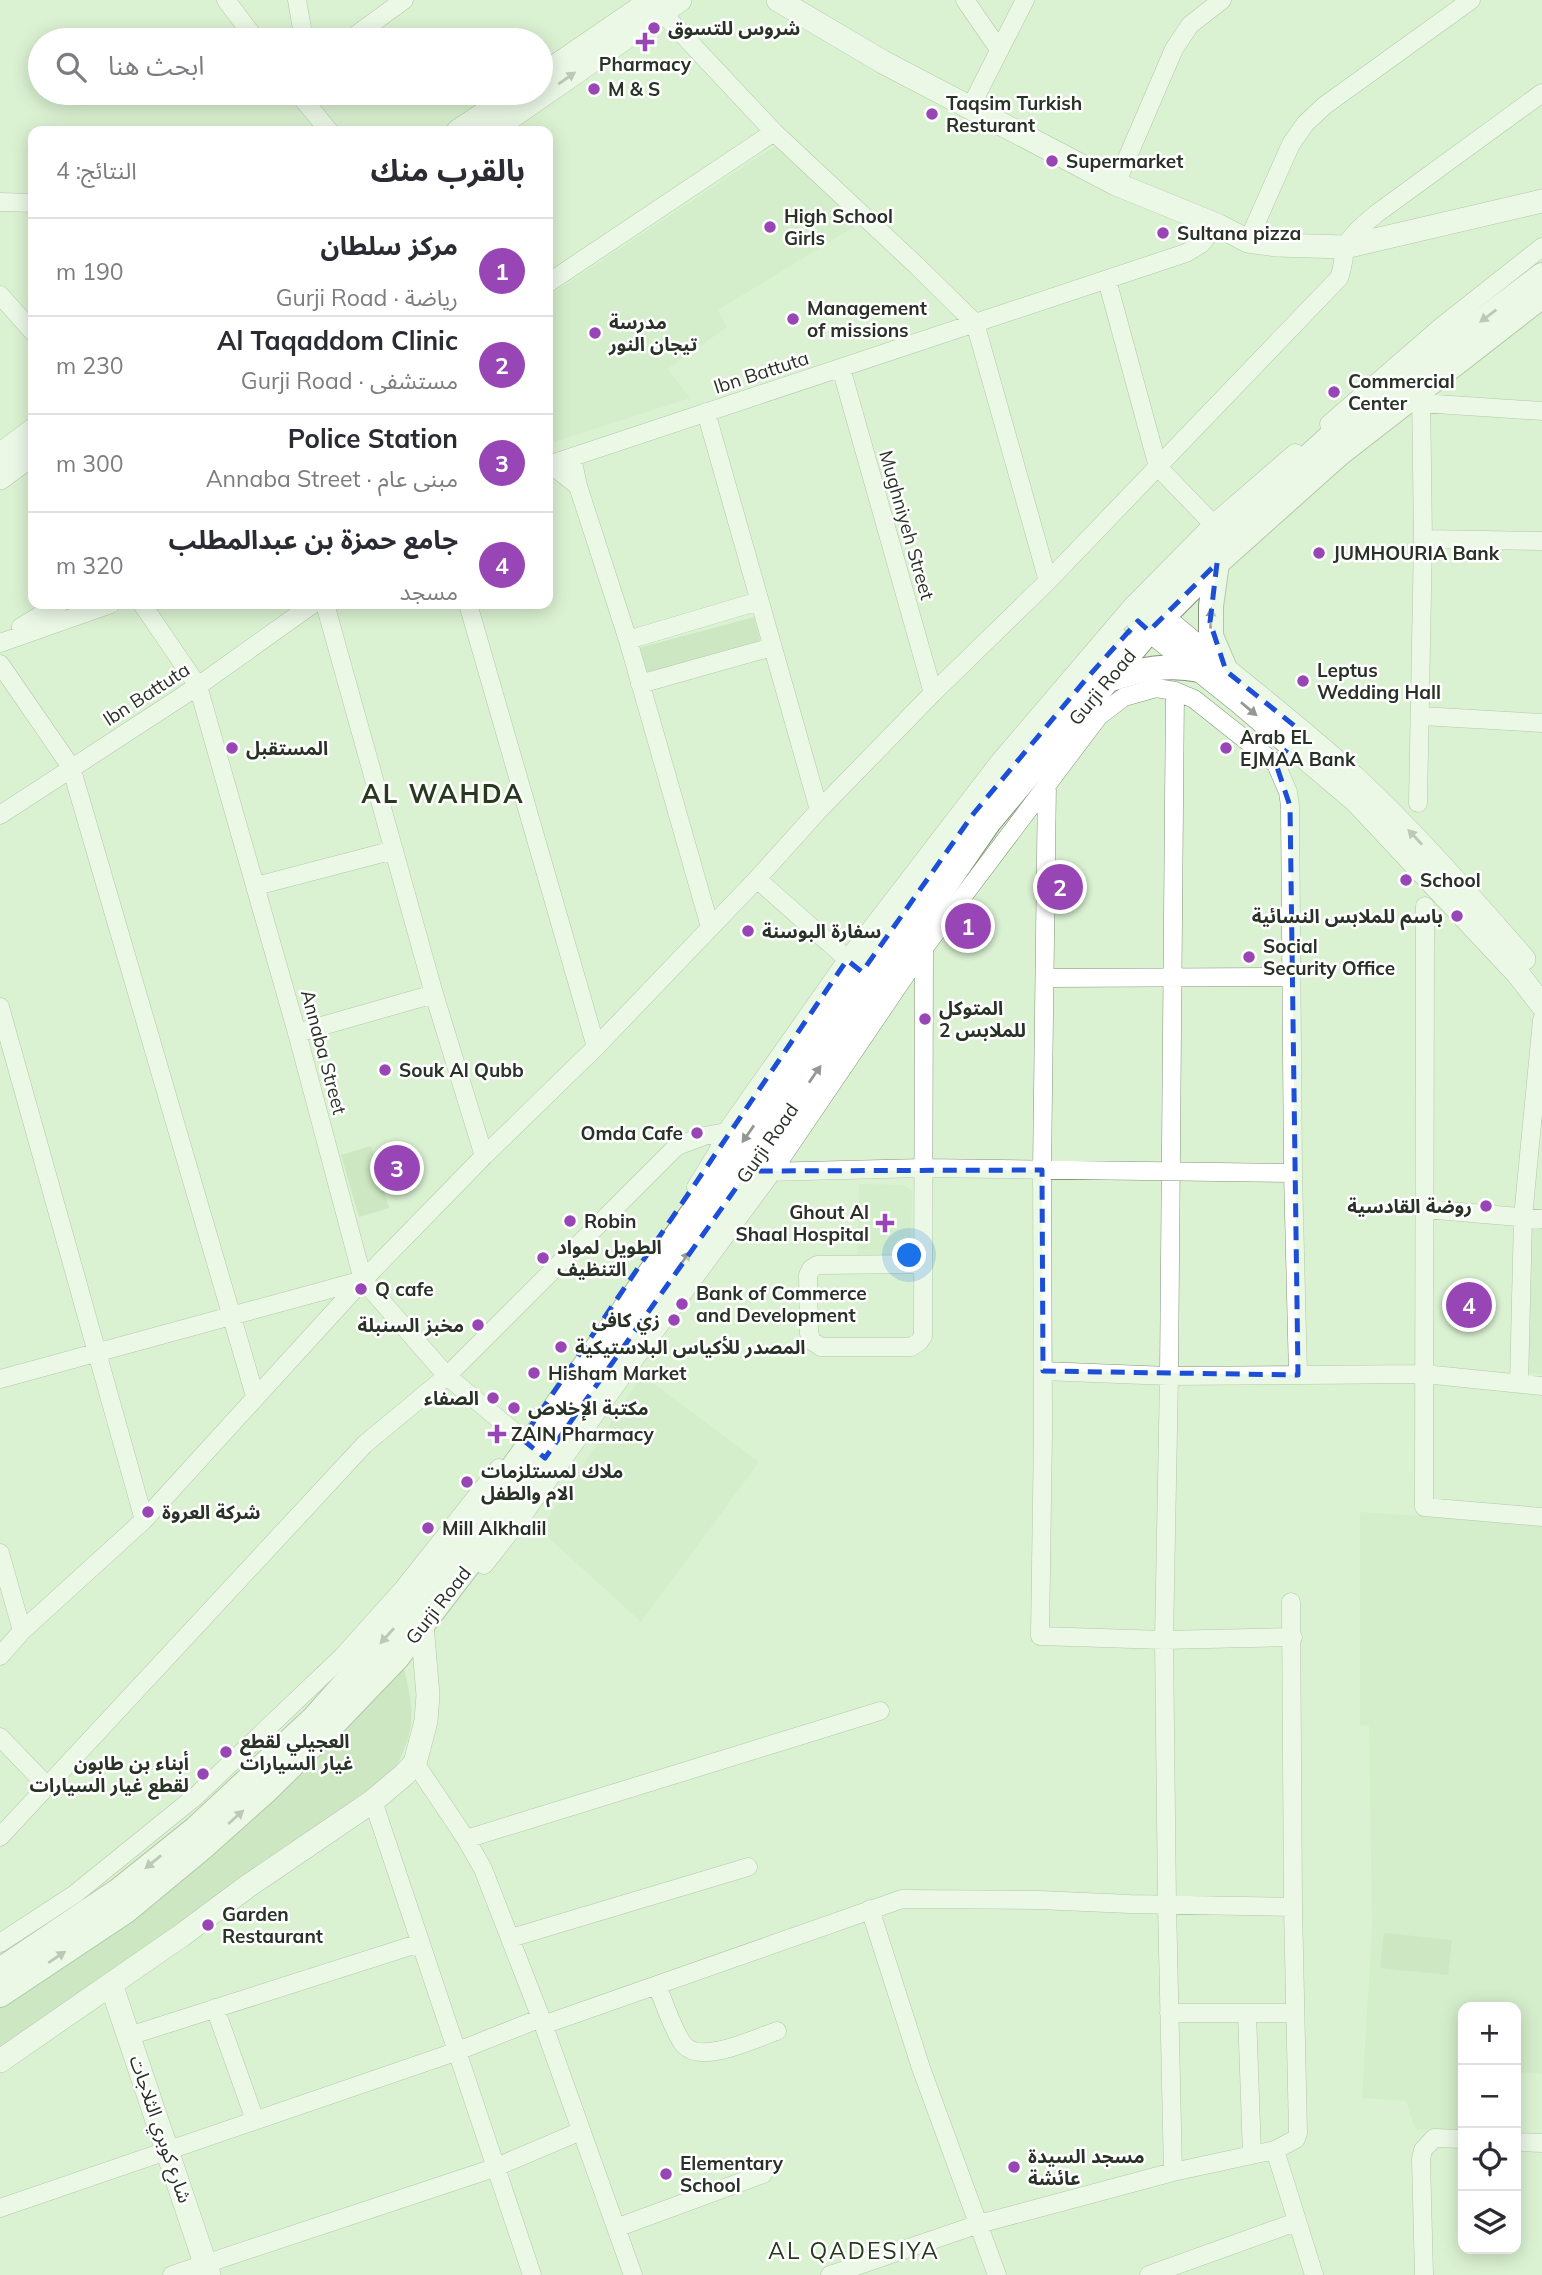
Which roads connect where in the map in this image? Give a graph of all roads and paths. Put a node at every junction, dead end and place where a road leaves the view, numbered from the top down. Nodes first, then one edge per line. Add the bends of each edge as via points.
1 (226, 0) edge
2 (297, 0) edge
3 (404, 0) edge
4 (778, 0) edge
5 (965, 0) edge
6 (1025, 0) edge
7 (1222, 0) edge
8 (1471, 0) edge
9 (661, 3) edge
10 (247, 28) edge
11 (302, 28) edge
12 (366, 28) edge
13 (998, 48) junction
14 (553, 69) edge
15 (553, 84) edge
16 (1542, 93) edge
17 (309, 105) edge
18 (497, 105) edge
19 (526, 105) edge
20 (970, 108) junction
21 (324, 126) edge
22 (466, 126) edge
23 (498, 126) edge
24 (774, 132) junction
25 (1116, 184) junction
26 (1542, 201) edge
27 (0, 202) edge
28 (28, 203) edge
29 (1217, 225) junction
30 (1248, 241) junction
31 (1345, 247) junction
32 (1542, 247) edge
33 (1542, 275) edge
34 (553, 280) edge
35 (1107, 280) junction
36 (0, 295) edge
37 (1542, 296) edge
38 (975, 323) junction
39 (28, 326) edge
40 (841, 368) junction
41 (1422, 397) junction
42 (1542, 411) edge
43 (706, 412) junction
44 (28, 443) edge
45 (28, 446) edge
46 (0, 454) edge
47 (572, 457) junction
48 (553, 463) edge
49 (553, 467) edge
50 (1158, 467) junction
51 (0, 478) edge
52 (578, 486) junction
53 (1213, 524) junction
54 (1423, 539) junction
55 (1542, 541) edge
56 (1217, 563) junction
57 (1048, 581) junction
58 (760, 601) junction
59 (52, 609) edge
60 (96, 609) edge
61 (145, 609) edge
62 (306, 609) edge
63 (327, 609) edge
64 (469, 609) edge
65 (1150, 619) junction
66 (628, 640) junction
67 (0, 642) edge
68 (772, 647) junction
69 (0, 664) edge
70 (1200, 670) junction
71 (1226, 671) junction
72 (1107, 681) junction
73 (640, 684) junction
74 (198, 686) junction
75 (1175, 691) junction
76 (933, 693) junction
77 (1421, 716) junction
78 (1542, 723) edge
79 (1296, 737) junction
80 (1276, 764) junction
81 (71, 767) junction
82 (1048, 782) junction
83 (1418, 803) dead end
84 (820, 810) junction
85 (0, 815) edge
86 (981, 817) junction
87 (394, 850) junction
88 (758, 879) junction
89 (256, 886) junction
90 (1425, 906) dead end
91 (710, 927) junction
92 (920, 938) junction
93 (854, 966) junction
94 (1174, 977) junction
95 (1291, 977) junction
96 (1046, 978) junction
97 (1542, 980) edge
98 (434, 995) junction
99 (1542, 1005) edge
100 (0, 1007) edge
101 (1542, 1020) edge
102 (297, 1032) junction
103 (596, 1046) junction
104 (726, 1132) junction
105 (484, 1156) junction
106 (923, 1168) junction
107 (1042, 1170) junction
108 (1170, 1170) junction
109 (760, 1172) junction
110 (1293, 1173) junction
111 (1424, 1209) junction
112 (1523, 1217) junction
113 (1542, 1219) edge
114 (922, 1264) junction
115 (363, 1280) junction
116 (232, 1317) junction
117 (97, 1353) junction
118 (1043, 1371) junction
119 (1424, 1374) junction
120 (1298, 1375) junction
121 (447, 1376) junction
122 (1169, 1376) junction
123 (0, 1379) edge
124 (1518, 1384) junction
125 (1542, 1386) edge
126 (255, 1396) junction
127 (533, 1447) junction
128 (1542, 1517) edge
129 (144, 1520) junction
130 (0, 1553) edge
131 (484, 1565) dead end
132 (1291, 1602) dead end
133 (422, 1625) junction
134 (22, 1631) junction
135 (1293, 1637) junction
136 (1164, 1640) junction
137 (0, 1656) edge
138 (880, 1711) dead end
139 (0, 1737) edge
140 (415, 1763) junction
141 (48, 1787) junction
142 (373, 1801) junction
143 (0, 1838) edge
144 (466, 1839) junction
145 (748, 1867) dead end
146 (1167, 1903) junction
147 (1293, 1907) junction
148 (870, 1909) junction
149 (511, 1938) junction
150 (0, 1943) edge
151 (420, 1943) junction
152 (0, 1970) edge
153 (111, 1984) junction
154 (657, 1985) junction
155 (0, 1995) edge
156 (215, 2008) junction
157 (1247, 2012) junction
158 (1169, 2013) junction
159 (1295, 2013) junction
160 (542, 2022) junction
161 (777, 2031) dead end
162 (129, 2036) junction
163 (457, 2051) junction
164 (0, 2061) edge
165 (255, 2120) junction
166 (581, 2131) junction
167 (1458, 2139) edge
168 (1521, 2142) edge
169 (1542, 2143) edge
170 (168, 2150) junction
171 (1275, 2150) junction
172 (1252, 2155) junction
173 (494, 2168) junction
174 (1173, 2172) junction
175 (763, 2174) dead end
176 (0, 2208) edge
177 (1296, 2222) junction
178 (979, 2224) junction
179 (616, 2228) junction
180 (208, 2270) edge
181 (528, 2274) edge
182 (172, 2275) edge
183 (633, 2275) edge
184 (830, 2275) edge
185 (997, 2275) edge
186 (1149, 2275) edge
187 (1314, 2275) edge
188 (1424, 2275) edge

1 - 10 street
2 - 11 street
3 - 12 street
4 - 20 main road
5 - 13 street
6 - 13 street
7 - 25 street via 1190,25 1174,49
8 - 30 street via 1305,124 1291,144
9 - 14 main road
15 -> 9 main road
9 - 24 street
13 - 20 street
16 - 31 street via 1376,214
17 - 21 street
18 - 22 main road
23 -> 19 main road
20 - 25 main road
24 - 34 street
24 - 38 street
25 - 29 main road
26 - 31 main road
27 - 28 street
29 - 30 main road
29 - 35 street, Ibn Battuta via 1202,244 1186,253
30 - 31 main road
31 - 50 street via 1345,266 1339,278
32 - 53 street via 1442,326
33 -> 65 highway, Gurji Road via 1331,436 1198,557
35 - 38 street, Ibn Battuta
35 - 50 street
36 - 39 street
37 - 41 highway, Gurji Road
38 - 40 street, Ibn Battuta
38 - 57 street
40 - 43 street, Ibn Battuta
40 - 76 street, Mughniyeh Street
41 - 42 street
41 - 54 street
41 - 56 highway, Gurji Road via 1339,454
43 - 47 street, Ibn Battuta
43 - 58 street
44 - 46 main road
45 - 51 main road
47 - 48 street, Ibn Battuta
47 - 52 street
49 - 52 street
50 - 53 street
50 - 57 street
52 - 66 street
53 - 93 street via 1132,606 999,762
54 - 55 street
54 - 77 street
56 - 65 highway, Gurji Road
71 -> 56 highway via 1211,636
57 - 76 street
58 - 66 street
58 - 68 street
59 - 67 street
60 - 67 street
61 - 74 street, Annaba Street
62 - 74 street, Ibn Battuta
63 - 87 street
64 - 103 street
65 - 70 main road
65 - 71 main road
65 - 72 highway, Gurji Road
65 - 86 highway, Gurji Road via 1087,678
66 - 73 street
68 - 73 street
68 - 84 street
69 - 81 street
70 - 72 highway via 1153,667
70 -> 79 main road
71 - 79 main road
72 - 86 highway, Gurji Road
73 - 91 street
74 - 81 street, Ibn Battuta
74 - 89 street, Annaba Street
75 - 80 street via 1194,699
75 - 82 street via 1156,688 1124,697 1099,716
75 - 94 street
76 - 84 street
77 - 78 street
77 - 83 street
79 - 80 street
97 -> 79 main road via 1411,832 1358,781
79 - 99 main road
80 - 95 street via 1290,806
81 - 85 street, Ibn Battuta
81 - 116 street
82 - 92 street
82 - 96 street
84 - 88 street
86 - 92 highway, Gurji Road
86 - 93 highway, Gurji Road
87 - 89 street
87 - 98 street
88 - 91 street
88 - 93 street
89 - 102 street, Annaba Street
90 - 111 street
91 - 103 street
92 - 106 street
92 - 109 highway, Gurji Road
93 - 104 street
93 -> 127 highway, Gurji Road
94 - 95 street
94 - 96 street
94 - 108 street
95 - 110 street
96 - 107 street
98 - 102 street
98 - 105 street
100 - 117 street
101 - 112 street
102 - 115 street, Annaba Street
103 - 105 street
104 - 121 street via 677,1146
104 - 127 street via 706,1172
105 - 115 street
106 - 107 street
106 - 109 street
106 - 114 street
107 - 108 street
107 - 118 street
108 - 110 street
108 - 122 street
127 -> 109 highway, Gurji Road
109 - 131 street via 636,1357
110 - 120 street
111 - 112 street
111 - 119 street
112 - 113 street
112 - 124 street
114 - 114 street via 817,1265 811,1269 812,1341 821,1347 911,1347 919,1342 923,1336
115 - 116 street
115 - 121 street, Annaba Street
115 - 126 street
116 - 117 street
116 - 126 street
117 - 123 street
117 - 129 street
118 - 122 street
118 - 136 street via 1040,1636
119 - 120 street
119 - 124 street
119 - 128 street via 1424,1507
120 - 122 street
121 - 127 street, Annaba Street
121 - 141 street via 365,1444
122 - 136 street
124 - 125 street
126 - 129 street
127 - 133 highway, Gurji Road via 492,1534
127 - 150 street via 342,1657 195,1796 75,1894
127 -> 152 highway, Gurji Road via 421,1598 314,1718 173,1847 119,1890
129 - 134 street
130 - 134 street
132 - 135 street
133 - 140 main road via 428,1695
155 -> 133 highway, Gurji Road via 126,1910 202,1848 326,1732
134 - 137 street
135 - 136 street
135 - 147 street
136 - 146 street
138 - 144 street
139 - 141 street
140 - 142 main road
140 - 144 street
141 - 143 street
142 - 151 street
142 - 153 main road
144 - 149 street
145 - 149 street
146 - 147 street
146 - 148 street via 902,1899
146 - 158 street
147 - 159 street
148 - 154 street
148 - 178 street via 921,2068
149 - 160 street
151 - 156 street
151 - 163 street
153 - 162 main road, شارع كوبري الثلاجات
153 - 164 main road
154 - 160 street
154 - 161 street via 681,2041 691,2051 717,2051
156 - 162 street
156 - 165 street
157 - 158 street
157 - 159 street
157 - 172 street
158 - 174 street
159 - 171 street via 1298,2133 1294,2141
160 - 163 street
160 - 166 street
162 - 170 main road, شارع كوبري الثلاجات
163 - 165 street
163 - 173 street
165 - 170 street
166 - 173 street
166 - 179 street
167 - 188 street via 1434,2138 1423,2150
168 - 169 street
170 - 176 street
170 - 180 main road, شارع كوبري الثلاجات
171 - 172 street
171 - 177 street
172 - 174 street
173 - 180 street
173 - 181 street
174 - 178 street
175 - 179 street
177 - 186 street
177 - 187 street
178 - 184 street
178 - 185 street
179 - 183 street
180 - 182 street

